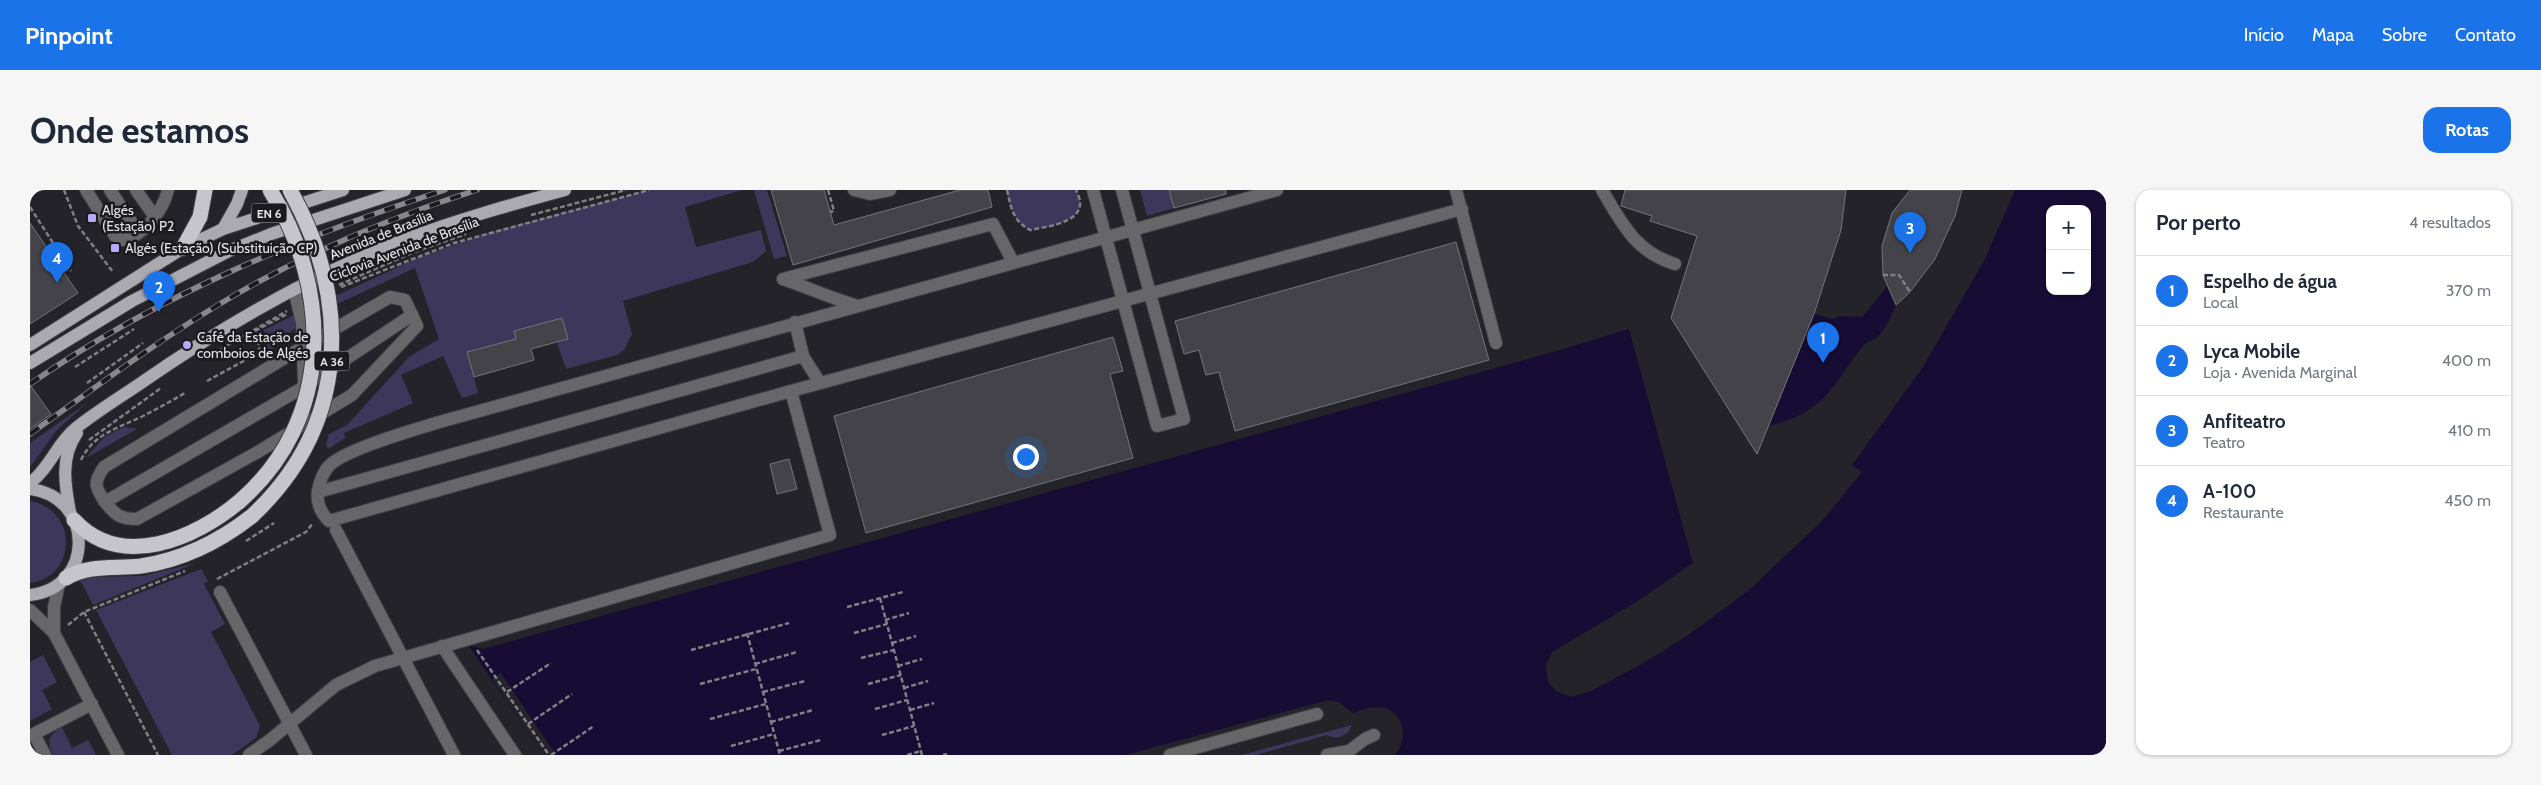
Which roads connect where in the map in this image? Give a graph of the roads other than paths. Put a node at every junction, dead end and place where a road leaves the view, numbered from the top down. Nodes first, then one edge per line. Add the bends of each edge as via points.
1 (86, 190) edge
2 (110, 190) edge
3 (136, 190) edge
4 (205, 190) edge
5 (242, 190) edge
6 (270, 190) edge
7 (290, 190) edge
8 (342, 190) edge
9 (405, 190) edge
10 (565, 190) edge
11 (854, 190) edge
12 (890, 190) edge
13 (1093, 190) edge
14 (1122, 190) edge
15 (1277, 190) edge
16 (1456, 190) edge
17 (1602, 190) edge
18 (313, 192) edge
19 (164, 193) edge
20 (1462, 210) junction
21 (155, 217) junction
22 (324, 218) junction
23 (223, 229) junction
24 (1132, 229) junction
25 (138, 232) junction
26 (1105, 236) junction
27 (183, 248) junction
28 (1013, 262) junction
29 (1675, 264) dead end
30 (294, 289) junction
31 (1150, 294) junction
32 (1123, 302) junction
33 (857, 305) junction
34 (412, 314) junction
35 (795, 322) junction
36 (1496, 343) dead end
37 (30, 345) edge
38 (303, 347) junction
39 (803, 356) junction
40 (30, 363) edge
41 (820, 383) junction
42 (304, 387) junction
43 (791, 391) junction
44 (94, 415) junction
45 (306, 424) junction
46 (30, 483) edge
47 (30, 489) edge
48 (318, 492) junction
49 (106, 502) junction
50 (72, 517) junction
51 (336, 530) dead end
52 (63, 581) junction
53 (220, 592) dead end
54 (30, 595) edge
55 (30, 610) edge
56 (54, 633) junction
57 (442, 646) junction
58 (402, 657) junction
59 (92, 704) junction
60 (1317, 714) dead end
61 (290, 724) junction
62 (32, 735) edge
63 (1374, 735) dead end
64 (45, 755) edge
65 (118, 755) edge
66 (249, 755) edge
67 (306, 755) edge
68 (454, 755) edge
69 (515, 755) edge
70 (1170, 755) edge
71 (1327, 755) edge

1 - 25 street via 118,238 126,240
2 - 25 street
3 - 21 street
4 - 27 highway via 200,217
5 - 23 main road
6 - 50 highway, A 36, bridge via 292,233 306,275 314,317 313,368 304,406 286,446 270,470 240,501 212,521 164,542 127,548 105,543 93,537
7 - 52 highway, A 36, bridge via 309,230 327,285 332,330 330,374 322,412 299,462 280,488 252,516 210,543 169,560 133,567 85,570
8 - 18 main road, EN 6
9 - 22 main road, EN 6
10 - 30 main road, Avenida de Brasília via 402,240
11 - 12 street via 870,194
13 - 26 street
14 - 24 street
15 - 24 street
16 - 20 street
17 - 29 street via 1628,233 1642,248 1658,259
18 - 22 main road
18 - 23 main road, EN 6 via 292,208
19 - 21 street
20 - 31 street
20 - 36 street
21 - 25 street
22 - 40 main road, EN 6 via 228,251 132,301
23 - 27 main road, EN 6
24 - 26 street
24 - 31 street
26 - 28 street
26 - 32 street
27 - 37 main road, EN 6
28 - 33 street
28 - 33 street via 993,224 783,279
30 - 38 street
30 - 44 main road, Avenida de Brasília via 220,330
31 - 32 street
31 - 32 street via 1184,419 1156,426
32 - 41 street
33 - 35 street
34 - 38 street via 405,300 390,298
34 - 42 street
34 - 45 street via 417,326 352,395
35 - 39 street
35 - 48 street via 376,442 330,465
38 - 42 street
38 - 49 street via 104,466 96,477 96,488
39 - 41 street
39 - 48 street
41 - 43 street
42 - 45 street
42 - 49 street
43 - 48 street via 328,521 318,504
43 - 57 street via 830,535
44 - 46 main road, Avenida de Brasília via 74,429
44 - 50 main road, Avenida de Brasília via 75,434 68,449 65,482
45 - 49 street via 138,519 122,519
47 - 50 main road via 51,495
50 - 52 main road, Avenida de Brasília via 78,533 79,550
51 - 58 street
52 - 54 main road via 44,592
52 - 56 street via 54,607
53 - 61 street
55 - 56 street
56 - 59 street
57 - 58 street
57 - 69 street
58 - 61 street via 336,685
58 - 68 street
59 - 62 street
59 - 65 street
60 - 70 street
61 - 66 street
61 - 67 street
62 - 64 street
63 - 71 street via 1349,751

